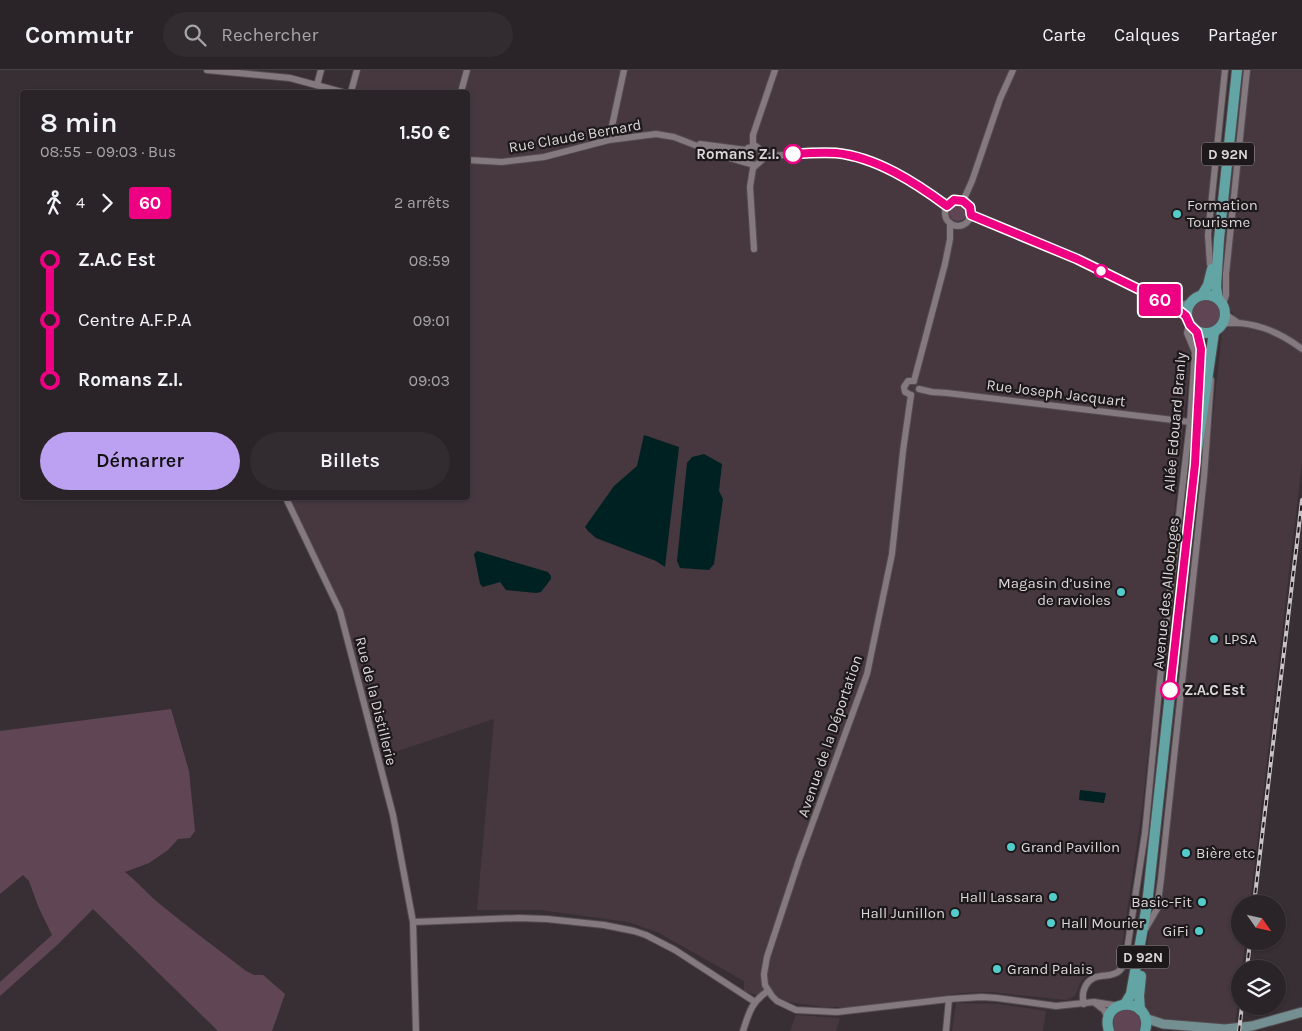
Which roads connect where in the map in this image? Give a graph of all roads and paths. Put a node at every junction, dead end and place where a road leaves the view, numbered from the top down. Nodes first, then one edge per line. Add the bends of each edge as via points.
1 (207, 70) edge
2 (322, 70) edge
3 (357, 70) edge
4 (467, 70) edge
5 (624, 70) edge
6 (775, 70) edge
7 (1013, 70) edge
8 (1225, 70) edge
9 (1237, 70) edge
10 (1247, 70) edge
11 (259, 72) edge
12 (318, 85) junction
13 (335, 90) edge
14 (352, 90) edge
15 (462, 90) edge
16 (609, 140) junction
17 (687, 141) junction
18 (753, 146) junction
19 (746, 150) junction
20 (763, 156) junction
21 (470, 160) edge
22 (747, 162) junction
23 (754, 165) junction
24 (963, 201) junction
25 (947, 206) junction
26 (971, 215) junction
27 (950, 222) junction
28 (959, 225) junction
29 (950, 239) junction
30 (1219, 239) junction
31 (754, 249) dead end
32 (1212, 267) junction
33 (1202, 295) junction
34 (1191, 302) junction
35 (1222, 306) junction
36 (1175, 307) junction
37 (1237, 322) junction
38 (1191, 324) junction
39 (1222, 324) junction
40 (1214, 332) junction
41 (1302, 349) edge
42 (1204, 363) junction
43 (914, 381) junction
44 (919, 389) junction
45 (1208, 391) junction
46 (911, 395) junction
47 (1190, 422) junction
48 (1195, 464) junction
49 (287, 500) edge
50 (1147, 905) junction
51 (413, 922) junction
52 (1146, 928) junction
53 (768, 991) junction
54 (949, 999) junction
55 (755, 1002) junction
56 (1094, 1002) junction
57 (1084, 1004) junction
58 (1122, 1005) junction
59 (1302, 1012) edge
60 (1143, 1014) junction
61 (1108, 1018) junction
62 (1163, 1024) junction
63 (416, 1031) edge
64 (743, 1031) edge
65 (946, 1031) edge
66 (1109, 1031) edge
67 (1145, 1031) edge

1 - 11 street
2 - 12 street
3 - 14 street
4 - 15 street
5 - 16 street
6 - 18 street via 753,135
7 - 24 street
8 - 32 street via 1208,235
9 - 30 main road, D 92N
10 - 35 street via 1226,295
11 - 12 street
12 - 13 street
16 - 17 street, Rue Claude Bernard via 656,134
16 - 21 street, Rue Claude Bernard via 544,157 502,162
17 - 19 street
17 - 22 street
18 - 19 street
18 - 20 street via 759,148
19 - 22 street
20 - 23 street
20 - 25 street via 820,153 850,156 885,168
22 - 23 street
23 - 31 street via 750,187
24 - 25 street via 954,200
24 - 26 street via 970,207
25 - 27 street
26 - 28 street via 968,221
26 - 36 street via 1077,259
27 - 28 street
27 - 29 street
28 - 29 street
29 - 43 street
30 - 32 main road, D 92N
30 - 35 main road, D 92N via 1216,287
32 - 33 main road, D 92N
33 - 34 main road
33 - 35 main road via 1210,296
34 - 36 street
34 - 38 main road
35 - 37 street
35 - 39 main road
36 - 38 street
37 - 39 street
37 - 41 street via 1278,332
38 - 40 main road via 1208,333
38 - 42 main road, Avenue des Allobroges / D 92N via 1201,342
38 - 47 street, Allée Edouard Branly via 1187,333 1195,352
39 - 40 main road
40 - 42 main road, Avenue des Allobroges / D 92N
42 - 45 main road, Avenue des Allobroges / D 92N
42 - 48 main road, Avenue des Allobroges / D 92N
43 - 44 street
43 - 46 street via 908,381 904,387 905,392
44 - 46 street
44 - 47 street, Rue Joseph Jacquart
45 - 48 main road, Avenue des Allobroges / D 92N
45 - 52 street via 1162,879 1157,909
46 - 53 street, Avenue de la Déportation via 892,554 871,660 768,957 764,974
47 - 57 street, Allée Edouard Branly via 1145,833 1125,963 1112,975 1092,978 1082,996
48 - 50 main road, Avenue des Allobroges / D 92N
49 - 51 street, Rue de la Distillerie via 340,611 393,815
50 - 52 main road, Avenue des Allobroges / D 92N
50 - 58 main road, Avenue des Allobroges / D 92N via 1131,994
51 - 55 street via 547,919 634,931 675,950
51 - 63 street, Rue de la Distillerie
52 - 60 main road, Avenue des Allobroges / D 92N via 1139,996
53 - 54 street via 789,1008 821,1011
53 - 55 street
54 - 57 street via 997,998 1056,1006
54 - 65 street
55 - 64 street
56 - 57 street
56 - 58 street
56 - 61 street
58 - 60 main road via 1131,1004
58 - 61 main road
59 - 62 street via 1240,1028
60 - 62 street
60 - 67 main road, Avenue des Allobroges
61 - 66 main road
62 - 67 street

